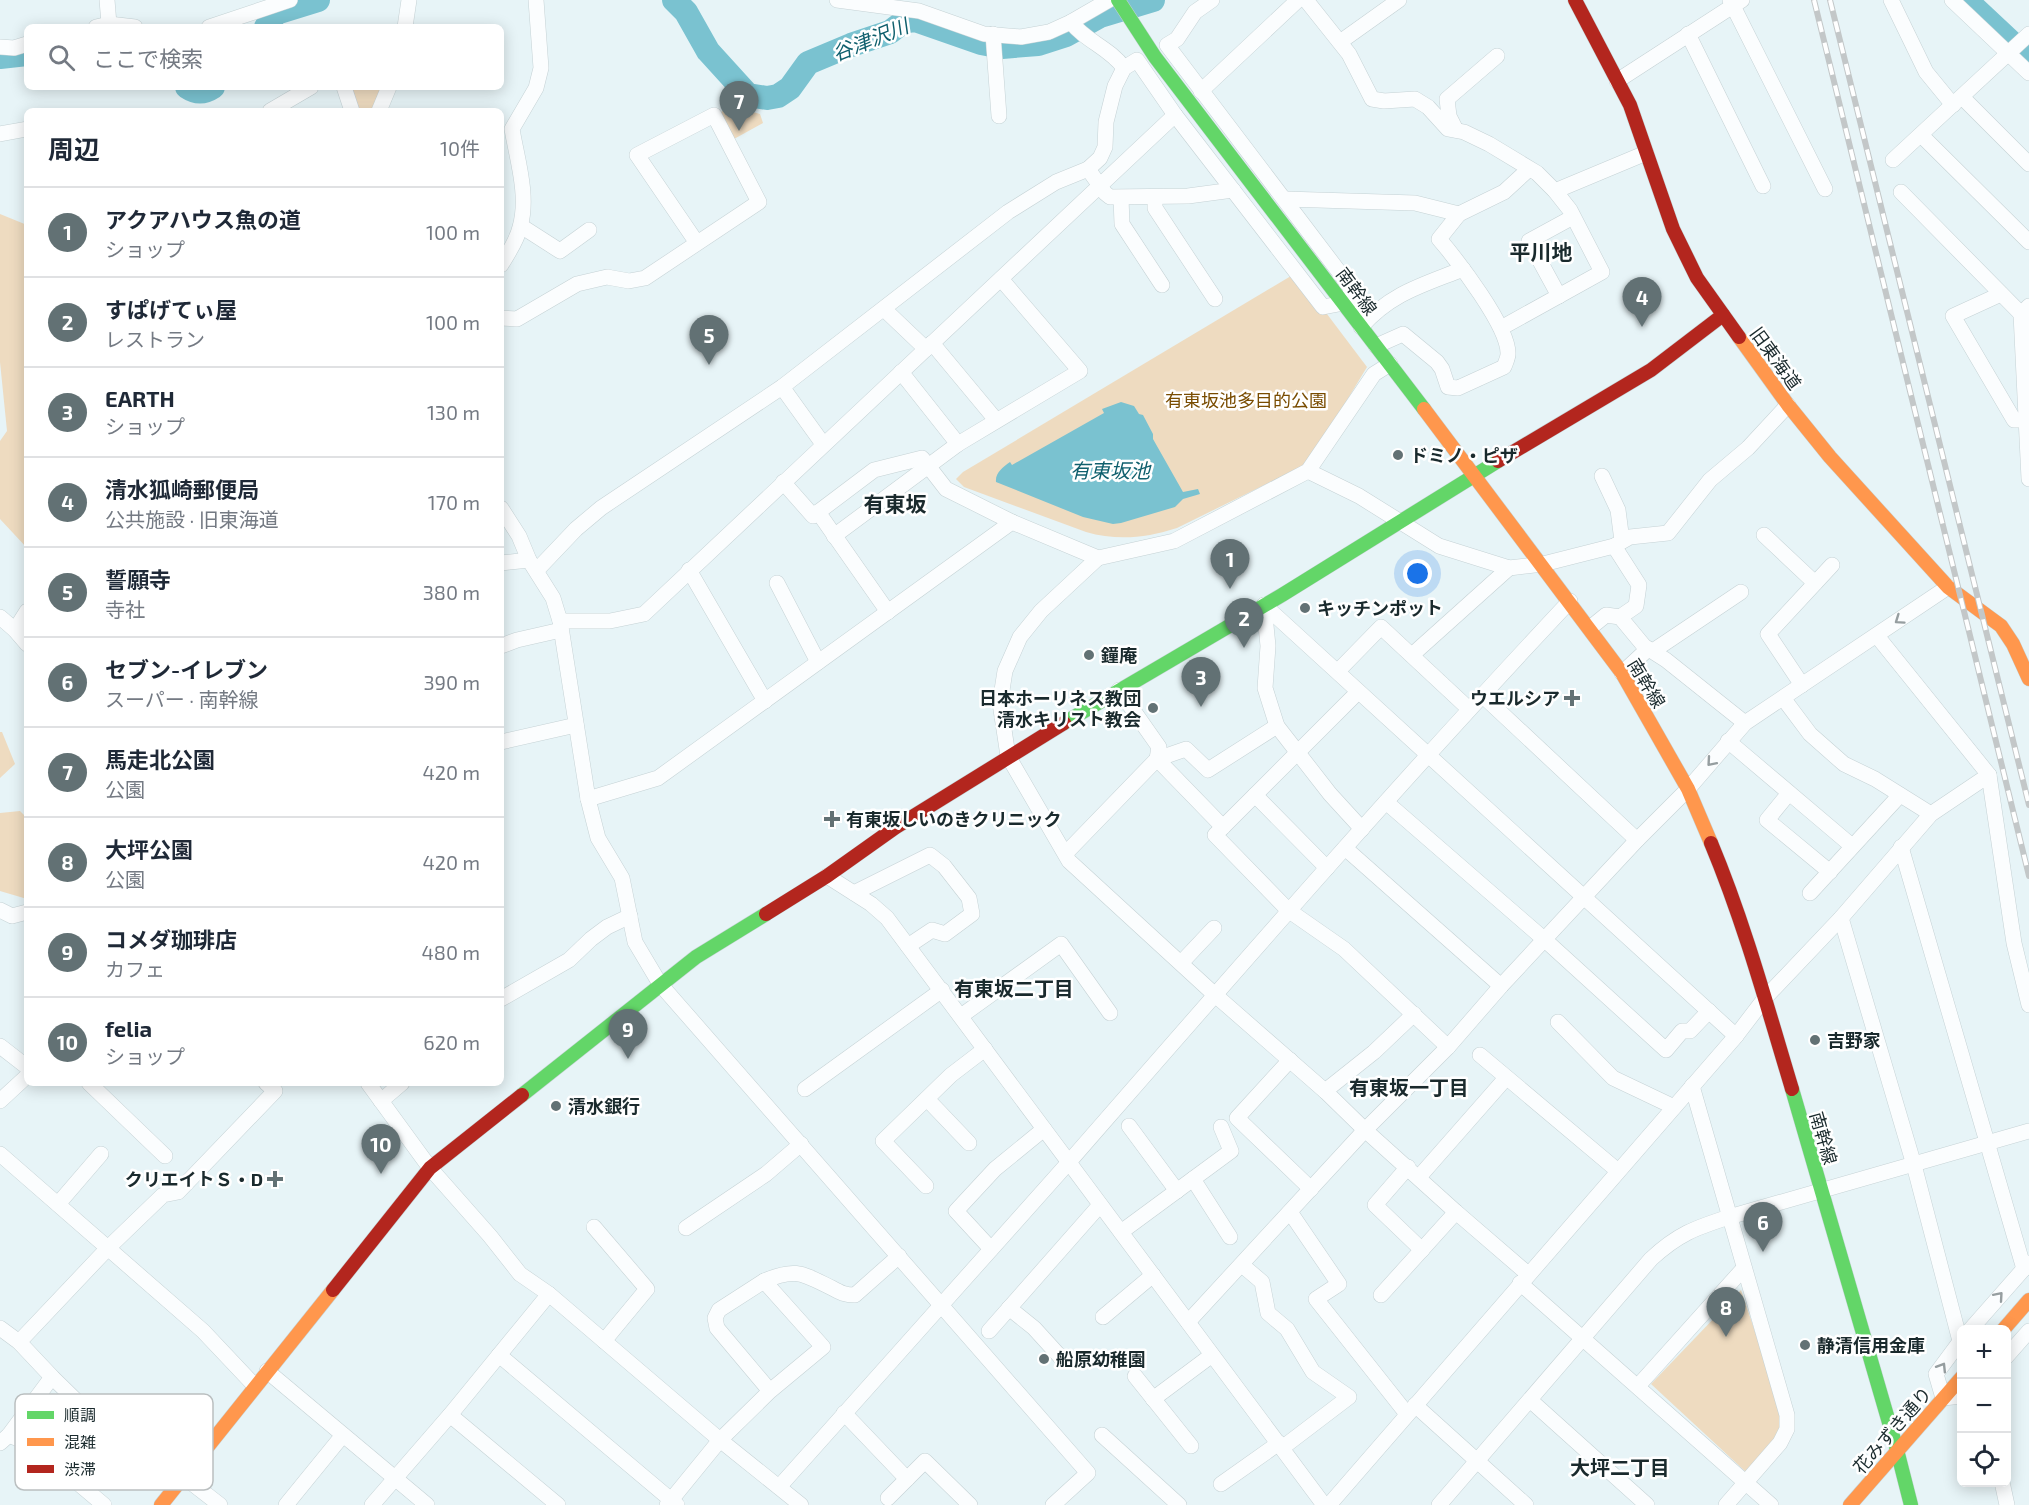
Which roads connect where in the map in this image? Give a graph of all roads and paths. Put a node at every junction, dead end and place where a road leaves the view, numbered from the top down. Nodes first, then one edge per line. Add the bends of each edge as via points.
1 (107, 0) edge
2 (290, 0) edge
3 (409, 0) edge
4 (536, 0) edge
5 (837, 0) edge
6 (1109, 0) edge
7 (1118, 0) edge
8 (1212, 0) edge
9 (1298, 0) edge
10 (1306, 0) edge
11 (1399, 0) edge
12 (1575, 0) edge
13 (1891, 0) edge
14 (1952, 0) edge
15 (1735, 2) edge
16 (1071, 22) junction
17 (103, 24) edge
18 (218, 24) edge
19 (405, 24) edge
20 (993, 34) junction
21 (1688, 34) junction
22 (2025, 37) edge
23 (1340, 42) junction
24 (24, 45) edge
25 (0, 47) edge
26 (2008, 52) junction
27 (1497, 56) dead end
28 (1124, 68) junction
29 (2029, 73) edge
30 (1617, 81) junction
31 (306, 90) edge
32 (345, 90) edge
33 (388, 90) edge
34 (1201, 91) junction
35 (1958, 101) junction
36 (279, 108) edge
37 (351, 108) edge
38 (381, 108) edge
39 (1175, 115) junction
40 (999, 116) dead end
41 (24, 130) edge
42 (1456, 130) junction
43 (506, 133) edge
44 (0, 135) edge
45 (1921, 135) junction
46 (1646, 153) junction
47 (1893, 160) dead end
48 (2029, 164) edge
49 (1529, 169) junction
50 (1088, 170) junction
51 (1099, 185) junction
52 (1763, 186) dead end
53 (1826, 189) dead end
54 (1233, 190) junction
55 (1555, 191) junction
56 (1901, 192) dead end
57 (1155, 197) junction
58 (1121, 198) junction
59 (1285, 199) junction
60 (1459, 214) junction
61 (1573, 217) junction
62 (521, 226) junction
63 (589, 230) dead end
64 (2029, 242) edge
65 (697, 243) junction
66 (504, 260) edge
67 (1463, 269) junction
68 (1001, 279) junction
69 (1162, 285) dead end
70 (2001, 294) junction
71 (1559, 296) junction
72 (1215, 299) dead end
73 (1344, 303) junction
74 (885, 310) junction
75 (2026, 314) edge
76 (1723, 315) junction
77 (504, 318) edge
78 (1361, 327) junction
79 (1501, 328) junction
80 (929, 346) junction
81 (1376, 346) junction
82 (1390, 364) junction
83 (901, 372) junction
84 (782, 387) junction
85 (1788, 405) junction
86 (996, 420) junction
87 (2025, 420) junction
88 (823, 444) junction
89 (958, 444) junction
90 (930, 465) junction
91 (1308, 471) junction
92 (1474, 476) junction
93 (1602, 476) dead end
94 (2029, 479) edge
95 (783, 482) junction
96 (504, 513) edge
97 (818, 513) junction
98 (1012, 522) junction
99 (1402, 522) junction
100 (1764, 535) dead end
101 (834, 536) junction
102 (1618, 544) junction
103 (1098, 558) junction
104 (504, 563) edge
105 (1543, 564) junction
106 (533, 565) junction
107 (1832, 565) dead end
108 (1509, 568) junction
109 (689, 570) junction
110 (777, 583) dead end
111 (1815, 583) junction
112 (1948, 587) junction
113 (1741, 592) dead end
114 (1570, 602) junction
115 (1264, 605) junction
116 (888, 612) junction
117 (24, 616) edge
118 (0, 617) edge
119 (1620, 617) junction
120 (561, 626) junction
121 (1590, 628) junction
122 (15, 630) junction
123 (1877, 636) junction
124 (24, 640) edge
125 (504, 645) edge
126 (1651, 650) junction
127 (1412, 655) junction
128 (818, 662) junction
129 (2025, 663) edge
130 (1338, 671) junction
131 (1622, 673) junction
132 (2029, 679) edge
133 (1802, 685) junction
134 (1119, 690) junction
135 (1358, 692) junction
136 (1482, 695) junction
137 (1783, 698) junction
138 (765, 700) junction
139 (1469, 709) junction
140 (1745, 723) junction
141 (576, 725) junction
142 (1277, 726) junction
143 (504, 741) edge
144 (1728, 741) junction
145 (1298, 752) junction
146 (1428, 754) junction
147 (1008, 756) junction
148 (1157, 759) junction
149 (1989, 776) junction
150 (1688, 789) junction
151 (1789, 793) junction
152 (1255, 795) junction
153 (1900, 795) junction
154 (588, 799) junction
155 (1386, 802) junction
156 (1931, 814) junction
157 (1223, 827) junction
158 (1362, 829) junction
159 (1637, 840) junction
160 (1852, 846) junction
161 (1901, 847) junction
162 (1345, 848) junction
163 (1066, 853) junction
164 (1327, 868) junction
165 (1830, 872) junction
166 (827, 876) junction
167 (854, 893) junction
168 (1810, 893) dead end
169 (1586, 897) junction
170 (0, 910) edge
171 (1288, 910) junction
172 (24, 913) edge
173 (630, 916) junction
174 (1840, 918) junction
175 (1214, 928) dead end
176 (1545, 940) junction
177 (908, 946) junction
178 (1181, 963) junction
179 (660, 984) junction
180 (1501, 986) junction
181 (942, 990) junction
182 (1214, 994) junction
183 (504, 997) edge
184 (1765, 998) junction
185 (2029, 1005) edge
186 (1709, 1011) junction
187 (1110, 1013) dead end
188 (1414, 1014) junction
189 (961, 1016) junction
190 (1558, 1022) dead end
191 (1736, 1036) junction
192 (0, 1046) edge
193 (1448, 1047) junction
194 (985, 1049) junction
195 (1480, 1054) dead end
196 (1290, 1060) junction
197 (24, 1065) edge
198 (1506, 1078) junction
199 (24, 1079) edge
200 (91, 1086) edge
201 (269, 1086) edge
202 (370, 1086) edge
203 (398, 1086) edge
204 (1692, 1086) junction
205 (805, 1089) dead end
206 (1325, 1091) junction
207 (927, 1099) junction
208 (0, 1101) edge
209 (381, 1101) junction
210 (1674, 1107) junction
211 (1129, 1126) dead end
212 (1221, 1127) dead end
213 (1044, 1130) junction
214 (1365, 1130) junction
215 (2029, 1131) edge
216 (969, 1143) dead end
217 (801, 1144) junction
218 (1987, 1144) junction
219 (0, 1154) edge
220 (101, 1154) dead end
221 (165, 1156) dead end
222 (1069, 1162) junction
223 (1914, 1165) junction
224 (430, 1168) junction
225 (1618, 1171) junction
226 (1413, 1172) junction
227 (1192, 1179) junction
228 (926, 1186) dead end
229 (1311, 1189) junction
230 (1177, 1191) junction
231 (1821, 1191) junction
232 (58, 1204) junction
233 (1100, 1204) junction
234 (1290, 1212) junction
235 (1456, 1212) junction
236 (1729, 1217) junction
237 (594, 1227) dead end
238 (686, 1228) dead end
239 (1121, 1232) junction
240 (1230, 1237) dead end
241 (108, 1248) junction
242 (991, 1249) junction
243 (1422, 1250) junction
244 (899, 1256) junction
245 (1242, 1265) junction
246 (2026, 1266) edge
247 (1744, 1268) junction
248 (1152, 1275) junction
249 (1524, 1279) junction
250 (764, 1281) junction
251 (549, 1294) junction
252 (1381, 1295) dead end
253 (2029, 1300) edge
254 (941, 1305) junction
255 (1010, 1308) junction
256 (1103, 1317) dead end
257 (1188, 1323) junction
258 (1961, 1325) edge
259 (1974, 1325) edge
260 (2007, 1325) edge
261 (0, 1328) edge
262 (989, 1331) dead end
263 (2029, 1331) edge
264 (1584, 1338) junction
265 (604, 1341) junction
266 (19, 1342) junction
267 (1957, 1346) edge
268 (2011, 1352) edge
269 (499, 1355) junction
270 (1212, 1355) junction
271 (1064, 1360) dead end
272 (267, 1371) junction
273 (1135, 1376) dead end
274 (51, 1377) junction
275 (1960, 1379) edge
276 (255, 1386) junction
277 (1638, 1386) junction
278 (770, 1391) junction
279 (38, 1394) edge
280 (69, 1394) edge
281 (1957, 1397) edge
282 (1944, 1398) junction
283 (1153, 1399) junction
284 (1530, 1400) junction
285 (1411, 1409) junction
286 (844, 1413) junction
287 (450, 1415) junction
288 (15, 1424) edge
289 (343, 1435) junction
290 (1102, 1435) dead end
291 (213, 1440) edge
292 (720, 1440) junction
293 (2, 1441) edge
294 (1280, 1445) junction
295 (1191, 1446) dead end
296 (1897, 1450) junction
297 (1477, 1461) junction
298 (395, 1478) junction
299 (907, 1479) junction
300 (1745, 1482) junction
301 (1221, 1484) dead end
302 (778, 1487) junction
303 (2003, 1487) edge
304 (87, 1490) edge
305 (173, 1490) edge
306 (201, 1490) edge
307 (888, 1498) dead end
308 (671, 1503) edge
309 (104, 1505) edge
310 (161, 1505) edge
311 (220, 1505) edge
312 (286, 1505) edge
313 (372, 1505) edge
314 (427, 1505) edge
315 (558, 1505) edge
316 (801, 1505) edge
317 (970, 1505) edge
318 (1053, 1505) edge
319 (1179, 1505) edge
320 (1327, 1505) edge
321 (1439, 1505) edge
322 (1526, 1505) edge
323 (1647, 1505) edge
324 (1726, 1505) edge
325 (1771, 1505) edge
326 (1850, 1505) edge
327 (1911, 1505) edge
328 (2007, 1505) edge

1 - 17 street
2 - 18 street
3 - 19 street
4 - 43 street via 541,68 536,88
5 - 20 street via 919,11
6 - 16 street
7 - 73 street, 南幹線 via 1155,57
8 - 34 street via 1167,45
9 - 34 street
10 - 23 street
11 - 23 street
12 - 30 street, 旧東海道
13 - 35 street via 1926,72
14 - 26 street
15 - 21 street
15 - 53 street
16 - 20 street via 1021,37
16 - 28 street
20 - 40 street
21 - 30 street
21 - 52 street
22 - 26 street
23 - 42 street via 1372,99 1415,99 1448,129
24 - 25 street
26 - 29 street
26 - 35 street
27 - 42 street via 1447,99
28 - 39 street via 1137,60
28 - 50 street via 1106,122 1105,147
30 - 46 street, 旧東海道 via 1630,105
31 - 36 street
32 - 37 street
33 - 38 street
34 - 59 street
35 - 45 street
35 - 48 street
39 - 51 street
39 - 54 street
41 - 44 street
42 - 49 street via 1490,144
43 - 62 street via 523,191
45 - 47 street
45 - 64 street
46 - 55 street
46 - 76 street, 旧東海道 via 1684,254
49 - 55 street
49 - 60 street via 1504,192
50 - 51 street
50 - 74 street via 1056,182 1008,212
51 - 58 street via 1110,197
51 - 68 street
54 - 57 street
54 - 73 street via 1323,307
55 - 61 street
56 - 70 street
57 - 58 street
57 - 72 street via 1155,208
58 - 69 street via 1122,224
59 - 60 street via 1414,203
59 - 78 street via 1349,285
60 - 67 street via 1439,239
61 - 71 street via 1602,272
61 - 71 street via 1529,241
62 - 63 street via 560,251
62 - 66 street
65 - 65 street via 759,202 714,115 637,155
65 - 77 street via 645,278 628,281 607,276 577,284 517,319
67 - 78 street via 1397,295
67 - 79 street
68 - 80 street
68 - 86 street via 1080,371
70 - 75 street
70 - 87 street via 1953,316 2014,420
71 - 79 street
73 - 78 street, 南幹線
74 - 80 street
74 - 84 street
75 - 87 street
76 - 85 street, 旧東海道
76 - 92 street via 1651,370
78 - 81 street, 南幹線
79 - 81 street via 1508,354 1504,367 1458,388 1448,387 1437,362 1403,334
80 - 83 street
80 - 86 street
81 - 82 street, 南幹線
82 - 91 street via 1374,374
82 - 92 street, 南幹線
83 - 88 street
83 - 89 street
84 - 88 street
84 - 106 street via 601,508
85 - 102 street via 1749,448 1710,480 1668,533 1630,537
85 - 112 street, 旧東海道
86 - 89 street
87 - 94 street
88 - 95 street
89 - 90 street
90 - 97 street via 922,458 874,470
90 - 98 street via 946,489
90 - 101 street
91 - 99 street
91 - 103 street via 1174,541
92 - 99 street
92 - 105 street, 南幹線
93 - 102 street via 1618,510
95 - 97 street via 813,516
95 - 109 street
96 - 106 street
97 - 101 street
98 - 103 street
98 - 116 street
99 - 108 street via 1439,546
99 - 115 street
100 - 111 street
101 - 116 street
102 - 105 street
102 - 119 street via 1639,585 1636,606
103 - 147 street via 1041,611 1012,654 1000,703
104 - 106 street
105 - 108 street
105 - 114 street, 南幹線
106 - 120 street via 553,598
107 - 111 street
108 - 127 street
109 - 120 street via 644,614
109 - 138 street
110 - 128 street
111 - 133 street via 1768,634
112 -> 123 street
112 - 129 street, 旧東海道 via 2006,630
113 - 126 street
114 - 121 street, 南幹線
114 - 136 street
115 - 130 street
115 - 134 street
115 - 142 street via 1268,646 1265,688
116 - 128 street
117 - 122 street
118 - 122 street
119 - 121 street via 1606,615
119 - 126 street
120 - 125 street
120 - 141 street
121 - 131 street, 南幹線
122 - 124 street
123 - 133 street
123 - 149 street
126 - 131 street
126 - 140 street
127 - 130 street via 1381,627
127 - 139 street
128 - 138 street
129 - 132 street, 旧東海道
130 - 135 street
131 - 150 street, 南幹線
133 - 137 street
134 - 147 street
134 - 148 street via 1159,747
135 - 145 street
135 - 146 street
136 - 139 street
136 - 159 street
137 - 140 street
137 - 153 street via 1810,734 1844,764
138 - 154 street via 658,778
139 - 146 street
140 - 144 street
141 - 143 street
141 - 154 street
142 - 145 street
142 - 148 street via 1208,770 1186,749
144 -> 150 street
144 - 151 street
145 - 152 street
145 - 158 street
146 - 155 street
146 - 169 street
147 - 163 street
147 - 166 street
148 - 157 street
148 - 163 street
149 - 156 street
149 - 185 street via 2014,943
150 - 159 street
150 - 184 street, 南幹線 via 1724,874
151 - 160 street
151 - 165 street via 1767,820
152 - 157 street
152 - 164 street
153 - 156 street
153 - 160 street
154 - 173 street via 598,838 622,878
155 - 158 street
155 - 176 street
156 - 161 street
157 - 171 street via 1215,835
158 - 162 street
159 - 169 street
160 - 165 street
161 - 174 street
161 - 218 street
162 - 164 street
162 - 180 street
163 - 178 street via 1069,861
164 - 171 street
165 - 168 street
166 - 167 street
166 - 179 street via 696,957
167 - 177 street via 887,918
167 - 177 street via 930,855 944,866 969,898 972,914 945,934 932,930
169 - 176 street
169 - 186 street
170 - 172 street via 12,916
171 - 182 street
171 - 188 street via 1344,949
173 - 179 street via 635,942
173 - 183 street via 607,927 569,960
174 - 184 street
174 - 223 street
175 - 178 street
176 - 180 street
176 - 186 street via 1666,1050 1682,1031 1690,1031
177 - 181 street
178 - 182 street
179 - 217 street
179 - 224 street
180 - 193 street
181 - 189 street
181 - 205 street
182 - 196 street
182 - 222 street
184 - 191 street
184 - 231 street, 南幹線
186 - 191 street
187 - 189 street via 1061,944
188 - 193 street
188 - 206 street
189 - 194 street
190 - 210 street via 1613,1078
191 - 204 street
192 - 197 street
193 - 214 street
194 - 207 street
194 - 213 street
195 - 198 street
196 - 206 street
196 - 229 street via 1237,1118
198 - 225 street
198 - 226 street
199 - 208 street
200 - 221 street
201 - 241 street via 275,1091 178,1192 163,1195
202 - 209 street
203 - 209 street
204 - 210 street
204 - 236 street
206 - 214 street
207 - 216 street
207 - 228 street via 883,1141
209 - 224 street
210 - 225 street
211 - 230 street
212 - 227 street via 1231,1151
213 - 222 street
213 - 242 street via 995,1169 956,1211
214 - 226 street
214 - 229 street
215 - 218 street
217 - 238 street via 766,1174
217 - 244 street
218 - 223 street
218 - 246 street
219 - 232 street
220 - 232 street
222 - 233 street
222 - 242 street
223 - 231 street
223 - 258 street
224 - 251 street via 520,1274
224 - 272 street
225 - 249 street
226 - 235 street
226 - 243 street via 1375,1205
227 - 230 street
227 - 240 street
229 - 234 street
230 - 239 street
231 - 236 street
231 - 296 street, 南幹線
232 - 241 street
233 - 239 street
233 - 255 street
234 - 245 street
234 - 285 street via 1339,1284 1316,1299
235 - 243 street
235 - 249 street
236 - 247 street
236 - 264 street via 1697,1227 1665,1246
237 - 265 street via 647,1288
239 - 248 street
241 - 266 street
241 - 276 street via 203,1331
242 - 254 street
243 - 252 street
244 - 250 street via 855,1295 845,1295 795,1272
244 - 254 street
245 - 257 street
245 - 294 street via 1262,1282 1268,1313 1287,1329 1313,1372 1349,1396
259 -> 246 street
247 - 277 street
247 - 300 street via 1787,1415 1787,1429 1779,1443
248 - 256 street
248 - 257 street
249 - 264 street
249 - 285 street
250 - 278 street via 719,1310 715,1318 717,1328
250 - 278 street via 823,1347
251 - 265 street
251 - 269 street
253 - 260 street
254 - 286 street
254 - 318 street via 1088,1473
255 - 262 street
255 - 271 street
257 - 270 street
261 - 266 street
263 - 268 street
264 - 277 street
264 - 284 street
265 - 292 street
266 - 274 street
282 -> 267 street via 1936,1374
269 - 287 street
269 - 308 street
270 - 283 street
270 - 294 street
272 - 276 street
272 - 289 street
273 - 283 street
274 - 279 street
274 - 280 street
275 - 282 street, 花みずき通り
276 - 291 street
277 - 300 street
278 - 292 street
281 - 282 street
282 - 296 street, 花みずき通り
283 - 295 street
284 - 297 street
284 - 323 street
285 - 297 street
285 - 320 street
286 - 299 street
286 - 302 street
287 - 298 street
287 - 315 street
288 - 293 street
289 - 298 street
289 - 312 street
290 - 319 street
292 - 302 street
292 - 308 street
294 - 301 street
294 - 320 street
296 - 326 street, 花みずき通り
296 - 327 street, 南幹線
297 - 321 street
297 - 322 street
298 - 313 street
298 - 314 street
299 - 307 street
299 - 317 street via 926,1461
300 - 324 street
300 - 325 street
302 - 316 street
303 - 328 street
304 - 309 street
305 - 310 street
306 - 311 street

